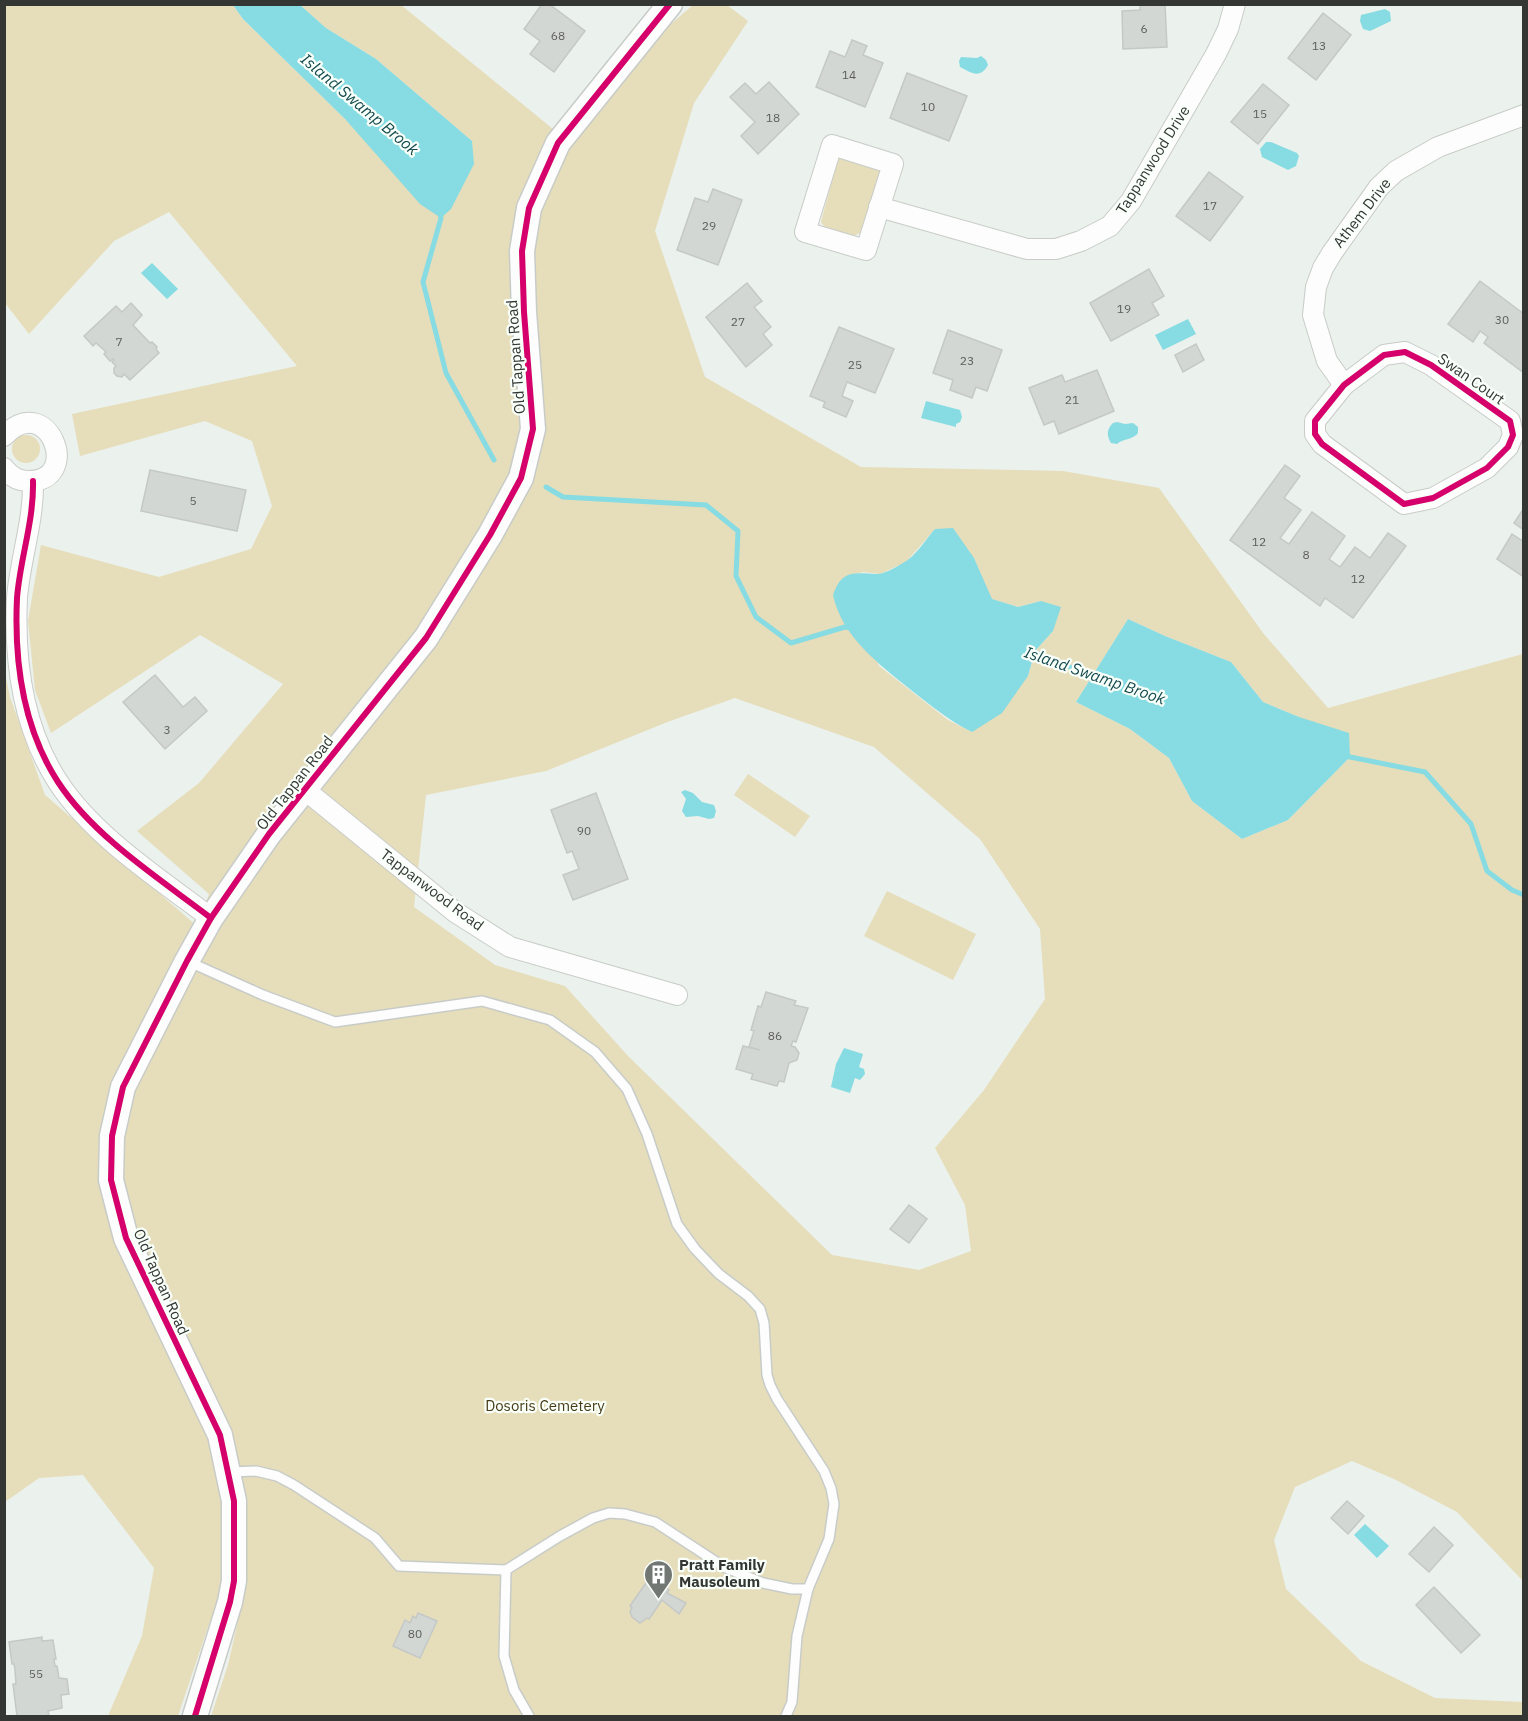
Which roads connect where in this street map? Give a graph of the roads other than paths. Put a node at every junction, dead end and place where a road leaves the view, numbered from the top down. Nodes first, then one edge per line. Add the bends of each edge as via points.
1 (670, 4) edge
2 (1235, 4) edge
3 (1524, 115) edge
4 (879, 207) junction
5 (1344, 385) junction
6 (4, 436) edge
7 (4, 468) edge
8 (33, 481) junction
9 (304, 789) junction
10 (212, 918) junction
11 (187, 961) junction
12 (677, 995) dead end
13 (228, 1473) junction
14 (506, 1570) junction
15 (808, 1589) junction
16 (195, 1716) edge
17 (529, 1716) edge
18 (786, 1716) edge

1 - 9 street, Old Tappan Road via 558,143 529,208 522,251 533,429 521,478 426,638
2 - 4 street, Tappanwood Drive via 1216,54 1131,201 1110,226 1056,249 1027,249
3 - 5 street, Athem Drive via 1438,147 1396,171 1379,187 1332,253 1316,287 1313,315 1327,361
4 - 4 street via 893,164 832,145 805,232 866,250
5 - 5 street, Swan Court via 1384,355 1405,352 1431,364 1510,421 1513,435 1508,447 1487,468 1433,498 1404,504 1322,444 1315,434 1314,421
6 - 8 street via 29,423 47,430 53,437 57,446 55,465
7 - 8 street via 14,478
8 - 10 street via 32,519 17,596 16,643 23,699 41,750 59,783 91,821
9 - 10 street, Old Tappan Road
9 - 12 street, Tappanwood Road via 455,912 510,947
10 - 11 street, Old Tappan Road
11 - 13 street, Old Tappan Road via 123,1087 112,1136 111,1180 126,1238 220,1435
11 - 15 lane via 335,1022 482,1001 550,1020 595,1052 627,1089 647,1134 677,1224 719,1274 760,1310 770,1385 831,1488 834,1504 829,1539
13 - 14 lane via 256,1471 294,1485 375,1538 399,1566
13 - 16 street, Old Tappan Road via 234,1501 234,1581
14 - 15 lane via 593,1518 625,1514 655,1522 724,1567 763,1583
14 - 17 lane via 504,1656 514,1690
15 - 18 lane via 797,1636 792,1702

